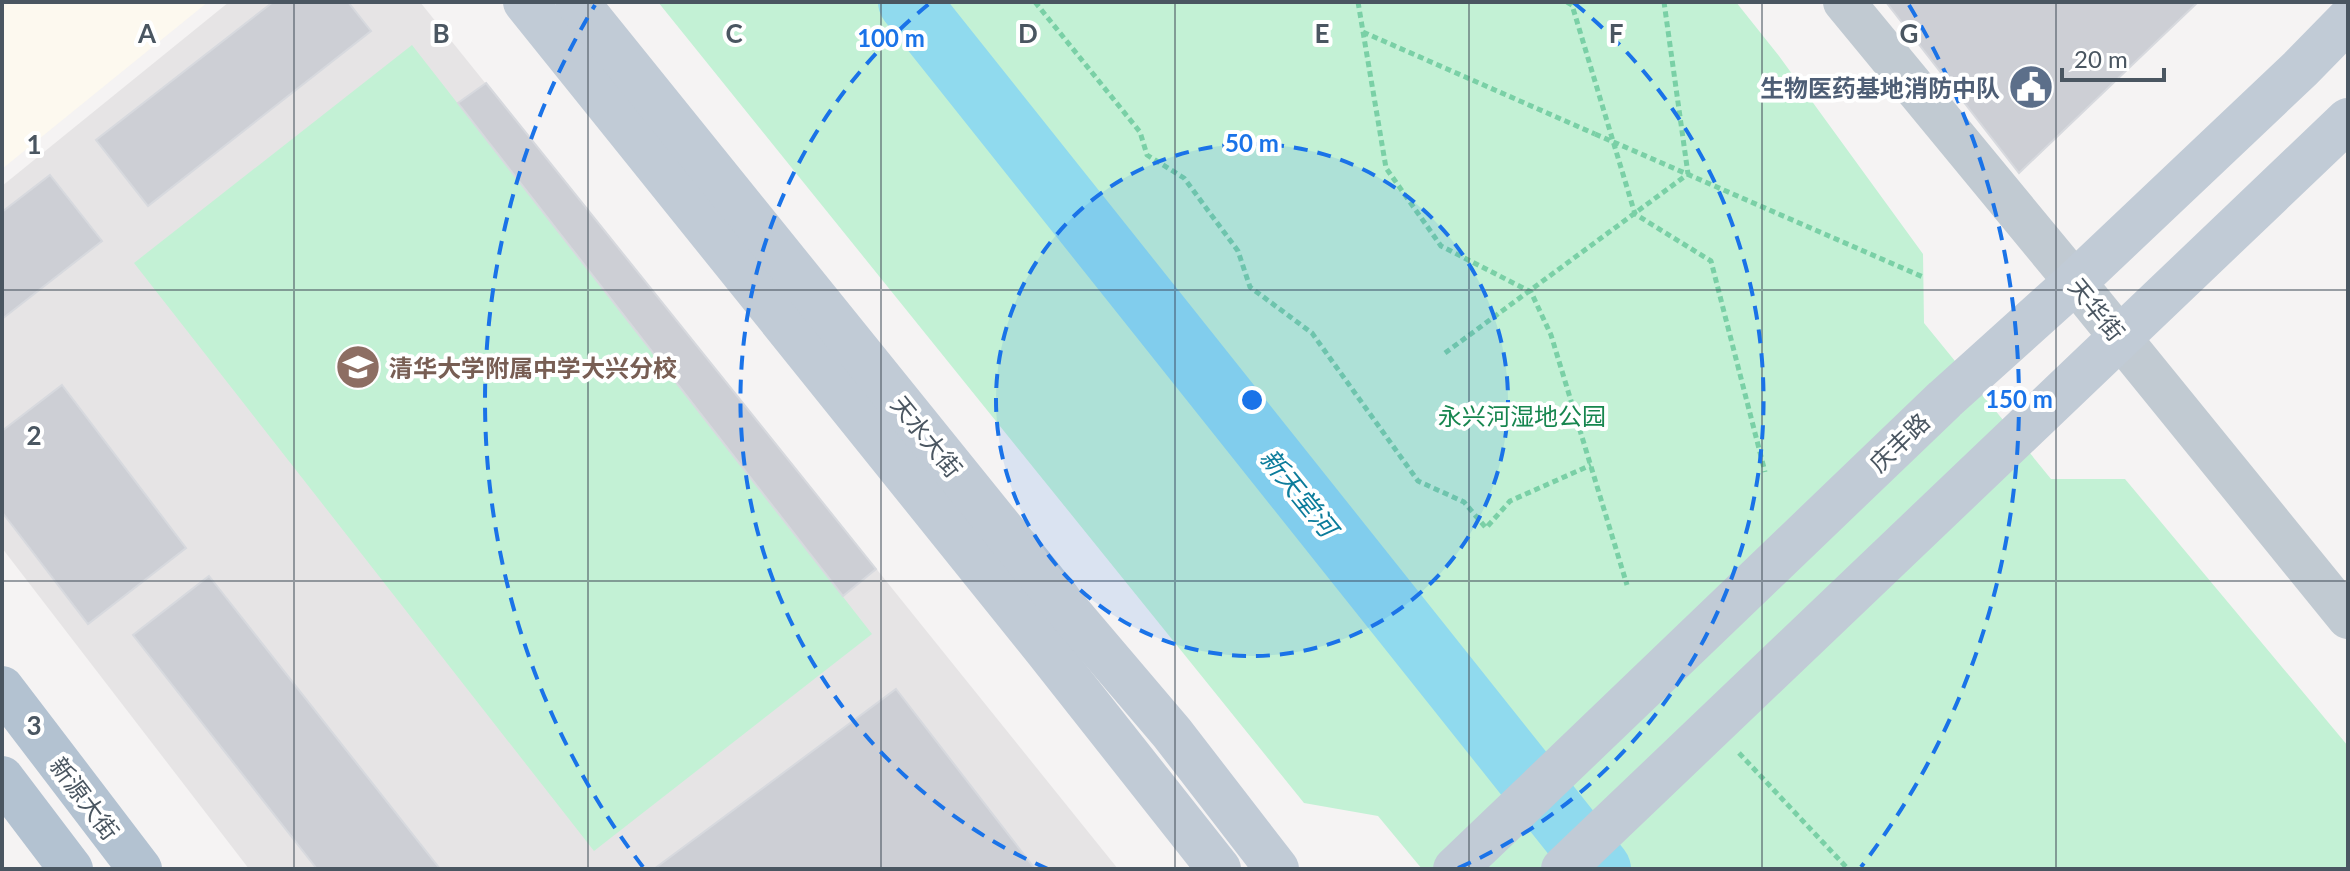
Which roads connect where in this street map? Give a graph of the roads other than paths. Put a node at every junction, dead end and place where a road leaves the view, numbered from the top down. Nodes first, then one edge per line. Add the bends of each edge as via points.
1 (525, 2) edge
2 (577, 2) edge
3 (1844, 2) edge
4 (2348, 20) edge
5 (2348, 120) edge
6 (2075, 282) junction
7 (2120, 338) junction
8 (2348, 618) edge
9 (2, 688) edge
10 (2, 778) edge
11 (71, 869) edge
12 (140, 869) edge
13 (1219, 869) edge
14 (1277, 869) edge
15 (1455, 869) edge
16 (1563, 869) edge

1 - 13 main road, 天水大街
2 - 14 main road, 天水大街
3 - 6 street, 天华街
4 - 6 main road, 庆丰路
5 - 7 main road
6 - 7 street, 天华街
6 - 15 main road, 庆丰路 via 1945,399
7 - 8 street, 天华街
7 - 16 main road
9 - 12 main road, 新源大街
10 - 11 main road

